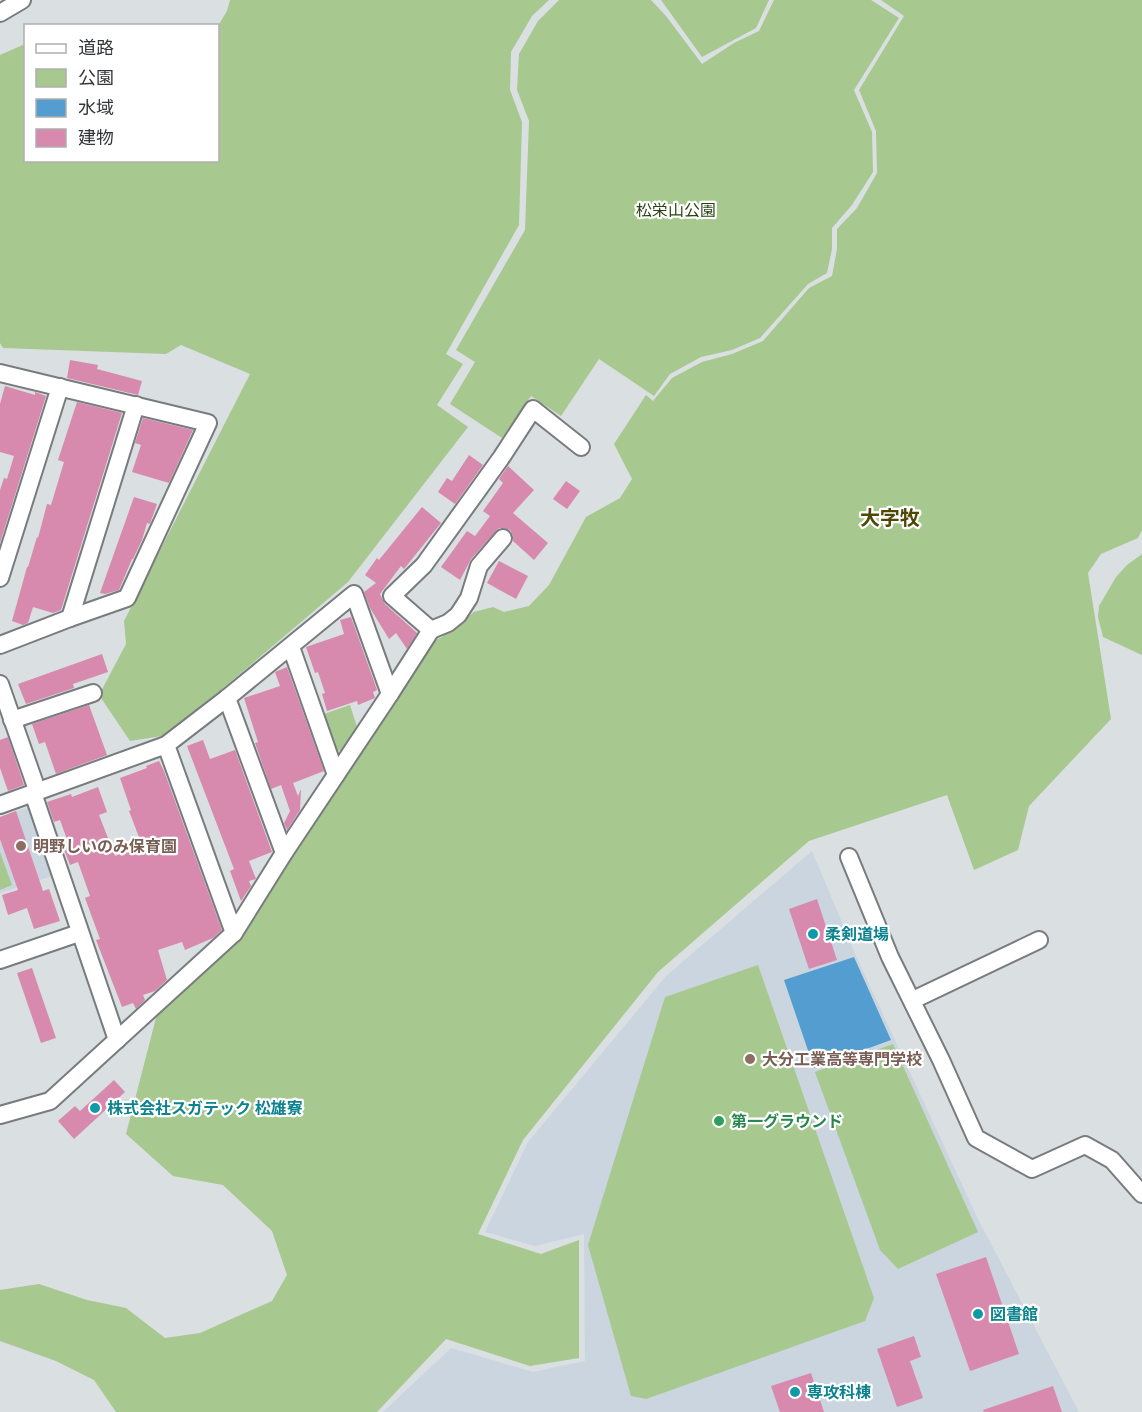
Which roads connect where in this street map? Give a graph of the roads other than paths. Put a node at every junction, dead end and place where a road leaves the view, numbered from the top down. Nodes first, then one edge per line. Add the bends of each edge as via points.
1 (22, 0) edge
2 (0, 13) edge
3 (0, 374) edge
4 (60, 387) junction
5 (136, 405) junction
6 (581, 447) dead end
7 (503, 538) dead end
8 (0, 578) edge
9 (70, 618) junction
10 (431, 630) junction
11 (0, 645) edge
12 (291, 647) junction
13 (0, 684) edge
14 (93, 693) dead end
15 (390, 694) junction
16 (227, 698) junction
17 (12, 720) junction
18 (166, 745) junction
19 (336, 775) junction
20 (33, 793) junction
21 (0, 805) edge
22 (284, 853) junction
23 (849, 857) dead end
24 (79, 933) junction
25 (234, 933) junction
26 (1039, 940) dead end
27 (0, 960) edge
28 (913, 1000) junction
29 (117, 1040) junction
30 (0, 1115) edge
31 (1142, 1194) edge

1 - 2 street
3 - 4 street
4 - 5 street
4 - 8 street
5 - 9 street
5 - 9 street via 208,423 127,598
6 - 10 street via 533,408 424,565 392,596
7 - 10 street via 479,566 469,598 458,615
9 - 11 street
10 - 15 street
12 - 15 street via 354,594
12 - 16 street
12 - 19 street
13 - 17 street
14 - 17 street
15 - 19 street
16 - 18 street
16 - 22 street
17 - 20 street via 36,787
18 - 20 street
18 - 25 street
19 - 22 street
20 - 21 street
20 - 24 street
22 - 25 street
23 - 28 street via 890,957
24 - 27 street
24 - 29 street
25 - 29 street
26 - 28 street
28 - 31 street via 976,1138 1032,1169 1085,1145 1112,1160
29 - 30 street via 50,1101

